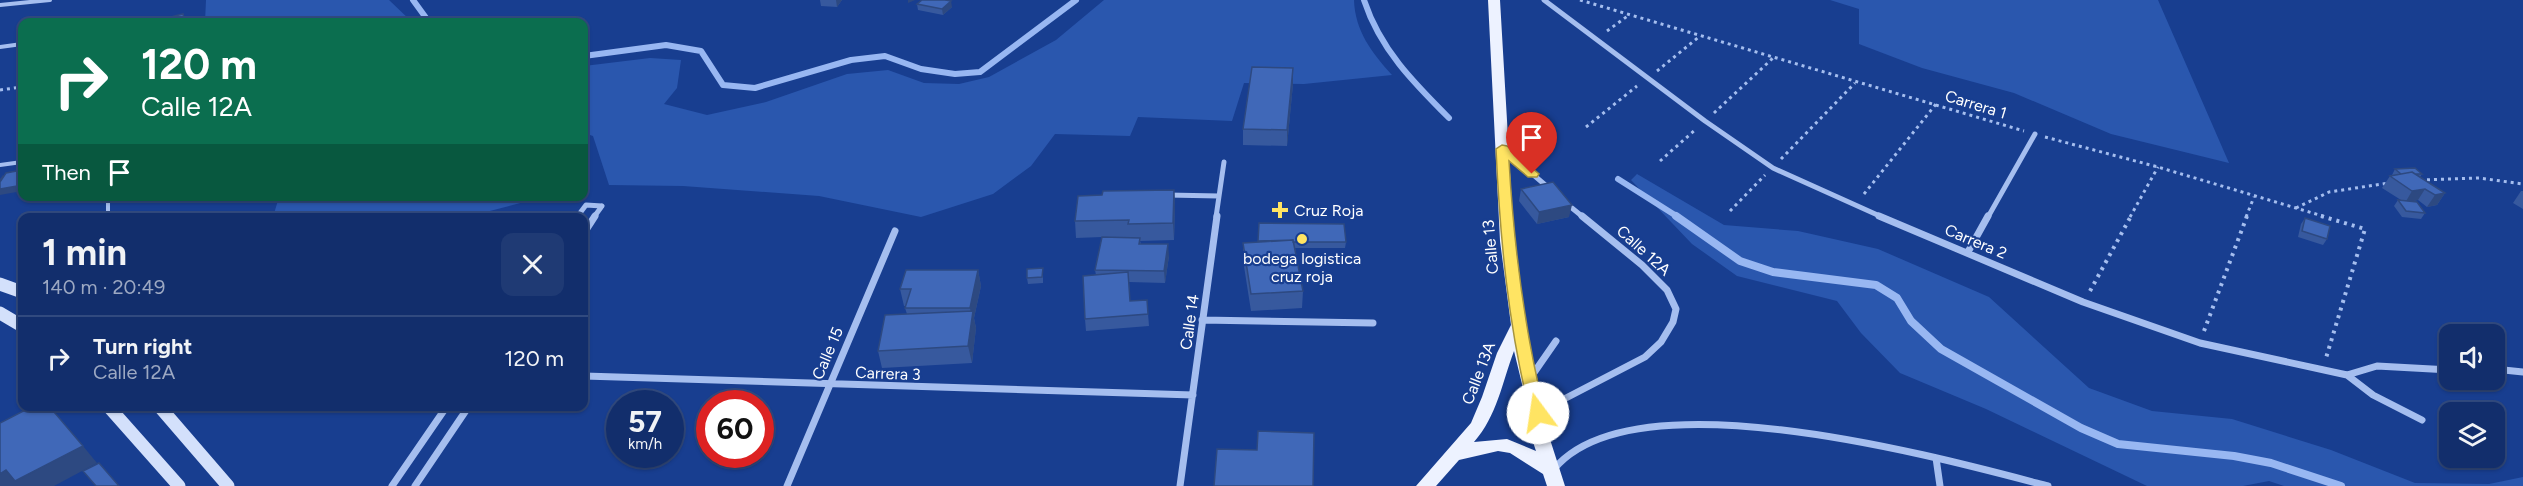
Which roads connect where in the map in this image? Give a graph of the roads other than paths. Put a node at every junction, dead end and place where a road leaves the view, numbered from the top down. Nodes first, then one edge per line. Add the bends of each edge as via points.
1 (50, 0) edge
2 (1494, 0) edge
3 (1544, 0) edge
4 (0, 5) edge
5 (18, 45) edge
6 (0, 47) edge
7 (2035, 134) road end
8 (1502, 149) junction
9 (1224, 162) dead end
10 (18, 163) edge
11 (0, 165) edge
12 (1164, 195) edge
13 (1219, 196) junction
14 (580, 213) edge
15 (588, 227) edge
16 (895, 231) dead end
17 (1968, 252) junction
18 (0, 284) edge
19 (18, 291) edge
20 (0, 314) edge
21 (1202, 320) junction
22 (1373, 323) dead end
23 (18, 324) edge
24 (1518, 326) junction
25 (1556, 341) dead end
26 (2439, 369) edge
27 (2505, 370) edge
28 (2523, 372) edge
29 (2347, 375) junction
30 (588, 376) edge
31 (1529, 380) junction
32 (828, 385) junction
33 (1192, 395) junction
34 (112, 411) edge
35 (163, 411) edge
36 (444, 411) edge
37 (466, 411) edge
38 (1538, 413) junction
39 (2422, 420) dead end
40 (1455, 454) junction
41 (1936, 458) junction
42 (1554, 479) edge
43 (179, 486) edge
44 (227, 486) edge
45 (392, 486) edge
46 (415, 486) edge
47 (787, 486) edge
48 (1180, 486) edge
49 (1425, 486) edge
50 (1940, 486) edge
51 (2048, 486) edge

1 - 4 lane
2 - 8 main road, Calle 13
3 - 17 street, Carrera 2 via 1773,168 1854,207
5 - 6 lane
7 - 17 street
8 - 24 main road, Calle 13 via 1507,242
8 - 38 street, Calle 12A via 1642,266 1667,290 1676,309 1661,342 1645,357
9 - 13 street, Calle 14
10 - 11 lane
12 - 13 street
13 - 21 street, Calle 14
14 - 15 street via 586,205 602,206
16 - 32 street, Calle 15
17 - 29 street, Carrera 2 via 2083,302 2200,343
18 - 19 main road
20 - 23 main road
21 - 22 street
21 - 33 street, Calle 14
24 - 31 main road, Calle 13
24 - 40 main road, Calle 13A via 1478,426
25 - 31 street
26 - 29 street, Carrera 2 via 2377,366
27 - 28 street
29 - 39 street via 2378,398
30 - 32 street, Carrera 3
31 - 38 main road, Calle 13
32 - 33 street, Carrera 3
32 - 47 street, Calle 15
33 - 48 street, Calle 14
34 - 43 main road
35 - 44 main road
36 - 45 street
37 - 46 street
38 - 42 main road, Calle 13 via 1538,430
40 - 42 main road via 1496,442 1511,445
40 - 49 main road, Calle 13A
41 - 42 street via 1826,435 1666,425 1632,429 1571,452
41 - 50 street
41 - 51 street

